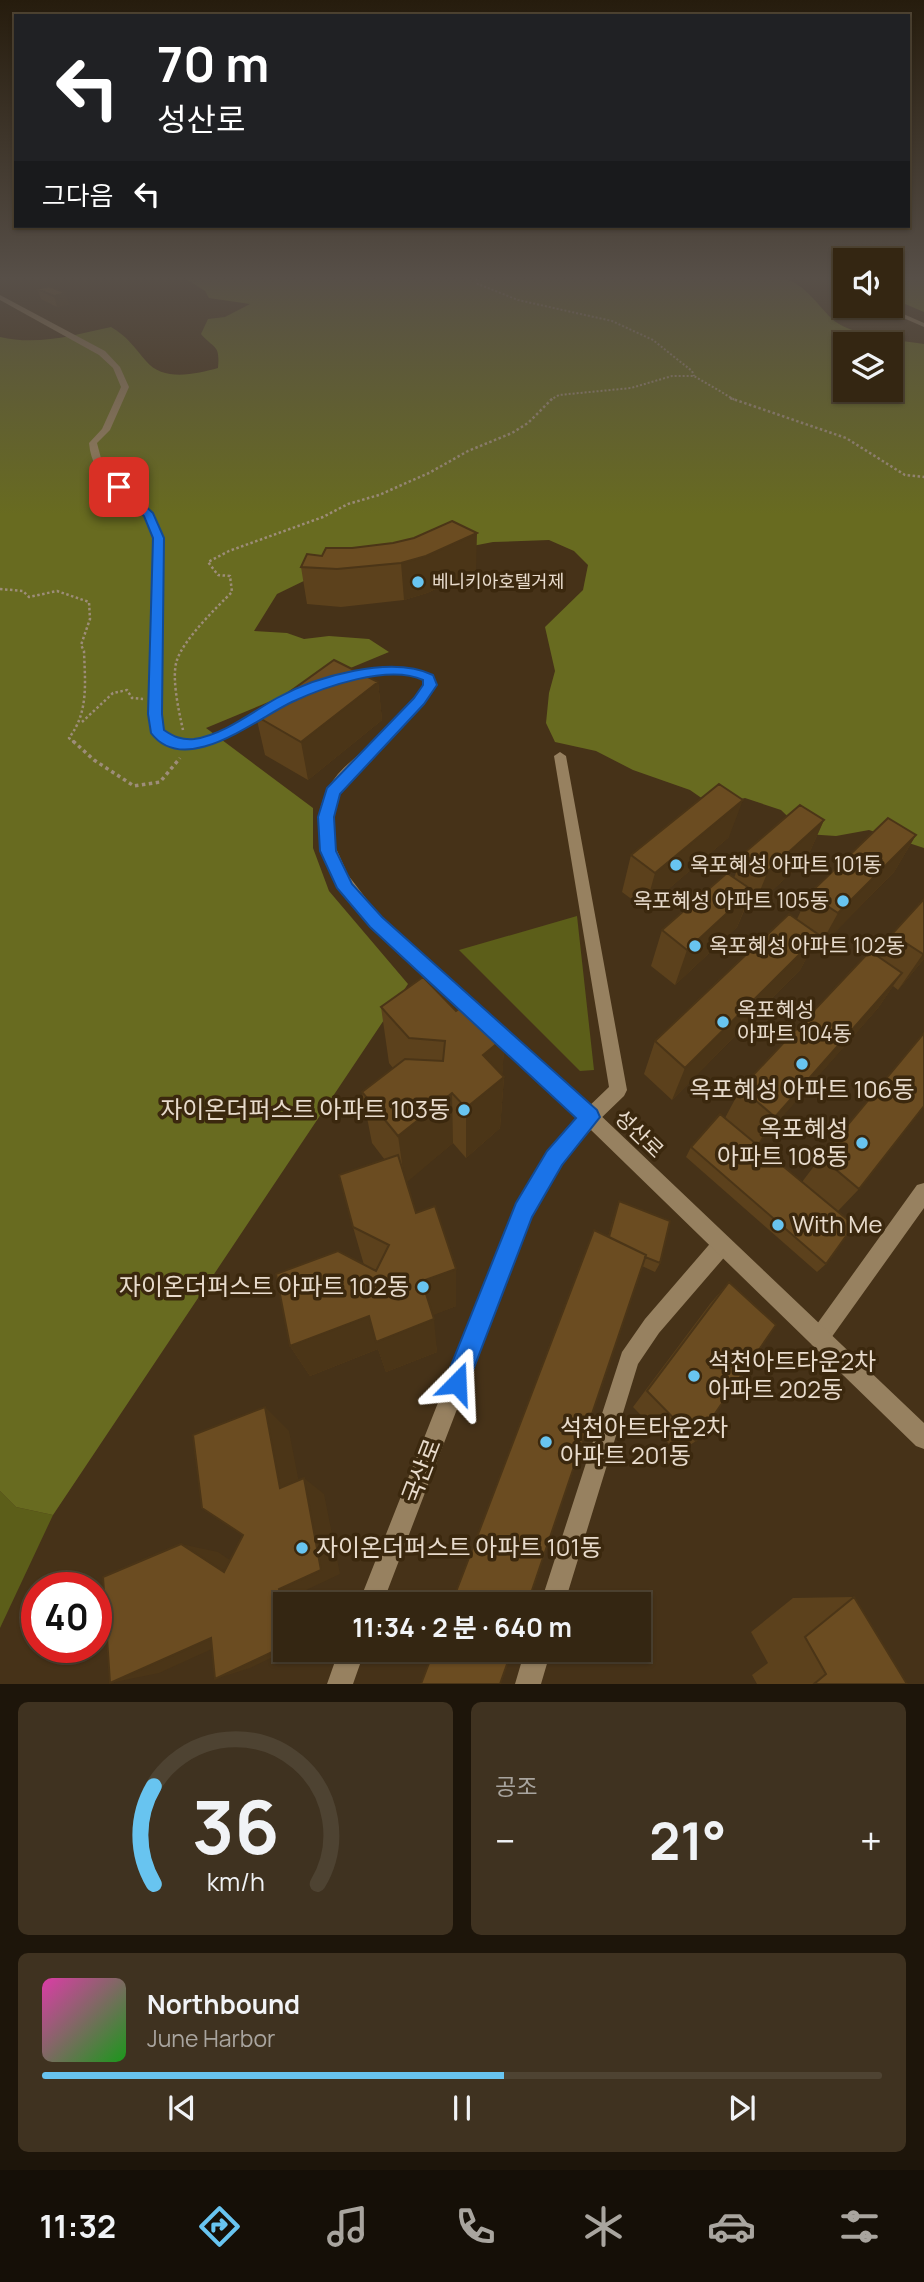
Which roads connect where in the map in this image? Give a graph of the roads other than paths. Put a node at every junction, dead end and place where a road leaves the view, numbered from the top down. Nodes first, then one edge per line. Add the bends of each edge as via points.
1 (107, 358) edge
2 (331, 681) edge
3 (286, 699) edge
4 (560, 756) dead end
5 (590, 1117) junction
6 (924, 1192) edge
7 (721, 1246) junction
8 (819, 1338) junction
9 (924, 1438) edge
10 (375, 1592) edge
11 (556, 1592) edge
12 (348, 1662) edge
13 (534, 1662) edge
14 (340, 1684) edge
15 (528, 1684) edge

1 - 3 street via 125,387 106,430 93,443 93,454 99,471 149,515 158,538 158,733 172,743 196,744 224,734
2 - 5 street, 성산로 via 396,670 420,674 429,678 430,685 333,792 326,817 328,851 346,888 376,922
4 - 5 street, 국산로 via 618,1090
5 - 7 street, 성산로
5 - 10 street, 국산로 via 554,1158 524,1210
6 - 8 street
7 - 8 street, 성산로
7 - 11 street via 629,1359
8 - 9 street, 성산로
12 - 14 street
13 - 15 street

